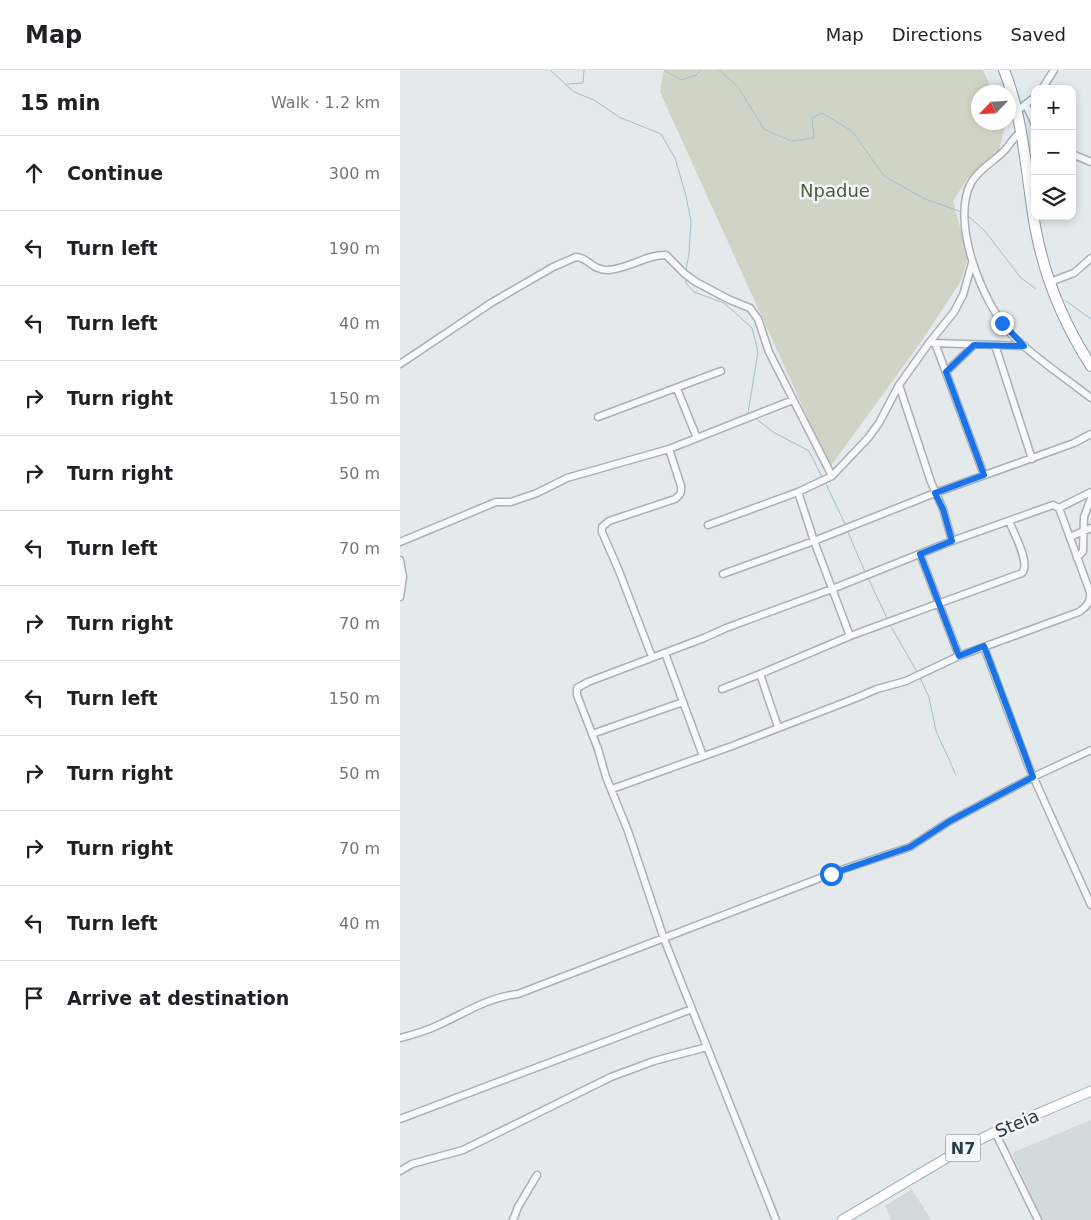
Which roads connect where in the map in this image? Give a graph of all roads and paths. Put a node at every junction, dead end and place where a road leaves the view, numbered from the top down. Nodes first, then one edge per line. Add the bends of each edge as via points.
1 (1004, 70) edge
2 (1054, 70) edge
3 (1045, 85) edge
4 (1031, 100) edge
5 (1021, 108) junction
6 (1031, 119) edge
7 (1022, 132) junction
8 (1076, 156) edge
9 (1091, 162) edge
10 (1090, 262) edge
11 (972, 263) junction
12 (1050, 282) junction
13 (932, 343) junction
14 (974, 345) junction
15 (996, 346) junction
16 (1024, 346) junction
17 (400, 364) edge
18 (1091, 366) edge
19 (721, 371) dead end
20 (946, 372) junction
21 (899, 384) junction
22 (677, 389) junction
23 (1091, 398) edge
24 (793, 400) junction
25 (598, 417) dead end
26 (1091, 434) edge
27 (697, 438) junction
28 (669, 449) junction
29 (1032, 459) junction
30 (984, 475) junction
31 (832, 476) junction
32 (798, 492) junction
33 (1091, 492) edge
34 (935, 493) junction
35 (1091, 498) edge
36 (1059, 508) junction
37 (1009, 521) junction
38 (708, 525) dead end
39 (1088, 529) edge
40 (1070, 537) junction
41 (814, 541) junction
42 (952, 541) junction
43 (400, 542) edge
44 (920, 554) junction
45 (1078, 558) junction
46 (400, 560) edge
47 (723, 574) dead end
48 (832, 589) junction
49 (400, 597) edge
50 (938, 603) junction
51 (850, 636) junction
52 (984, 646) junction
53 (665, 652) junction
54 (959, 656) junction
55 (652, 657) junction
56 (760, 674) junction
57 (722, 689) dead end
58 (683, 702) junction
59 (778, 727) junction
60 (592, 734) junction
61 (1091, 750) edge
62 (703, 756) junction
63 (1033, 777) junction
64 (612, 789) junction
65 (1091, 905) edge
66 (664, 939) junction
67 (692, 1009) junction
68 (400, 1038) edge
69 (707, 1047) junction
70 (1091, 1091) edge
71 (400, 1119) edge
72 (995, 1132) junction
73 (400, 1171) edge
74 (537, 1175) dead end
75 (512, 1220) edge
76 (776, 1220) edge
77 (842, 1220) edge
78 (1038, 1220) edge

1 - 5 highway
2 - 3 street
4 - 5 street
5 - 6 street
5 - 7 highway
7 - 11 street via 975,176 970,185 966,198 966,237
7 - 12 highway via 1035,226
8 - 9 street
10 - 12 street via 1074,273
11 - 13 street via 960,304
11 - 16 street via 996,313
12 - 18 highway
13 - 14 street
13 - 20 street
13 - 21 street
14 - 15 street
14 - 20 street
15 - 16 street
15 - 29 street
16 - 23 street
17 - 24 street via 491,303 576,257 600,269 610,270 666,255 696,282 750,308 758,319 769,352
19 - 22 street
20 - 30 street
21 - 31 street via 879,423
21 - 34 street
22 - 25 street
22 - 27 street
24 - 27 street
24 - 31 street
26 - 29 street
27 - 28 street
28 - 43 street via 567,478 512,502 496,502
28 - 55 street via 681,486 679,496 609,521 602,527
29 - 30 street
30 - 34 street
31 - 32 street
32 - 38 street
32 - 41 street
33 - 36 street
34 - 41 street
34 - 42 street
35 - 39 street via 1085,512
36 - 37 street via 1053,505
36 - 40 street
37 - 42 street
37 - 50 street via 1024,557 1025,570 1017,576
39 - 40 street
39 - 45 street
40 - 45 street
41 - 47 street
41 - 48 street
42 - 44 street
44 - 48 street
44 - 50 street
45 - 52 street via 1090,592 1091,599 1087,605 1078,612
46 - 49 street via 403,577
48 - 51 street
48 - 53 street
50 - 51 street
50 - 54 street
51 - 56 street
52 - 54 street
52 - 63 street
53 - 55 street
53 - 58 street
54 - 59 street via 906,681
55 - 60 street via 577,688
56 - 57 street
56 - 59 street
58 - 60 street
58 - 62 street
59 - 62 street
60 - 64 street
61 - 63 street
62 - 64 street
63 - 65 street
63 - 66 street via 950,821 910,847 836,872
64 - 66 street
66 - 67 street
66 - 68 street via 518,994 496,998 434,1027
67 - 69 street
67 - 71 street
69 - 73 street via 611,1077 463,1150 412,1164
69 - 76 street
70 - 72 main road, Steia / N7
72 - 77 main road, Steia / N7
72 - 78 street
74 - 75 street

